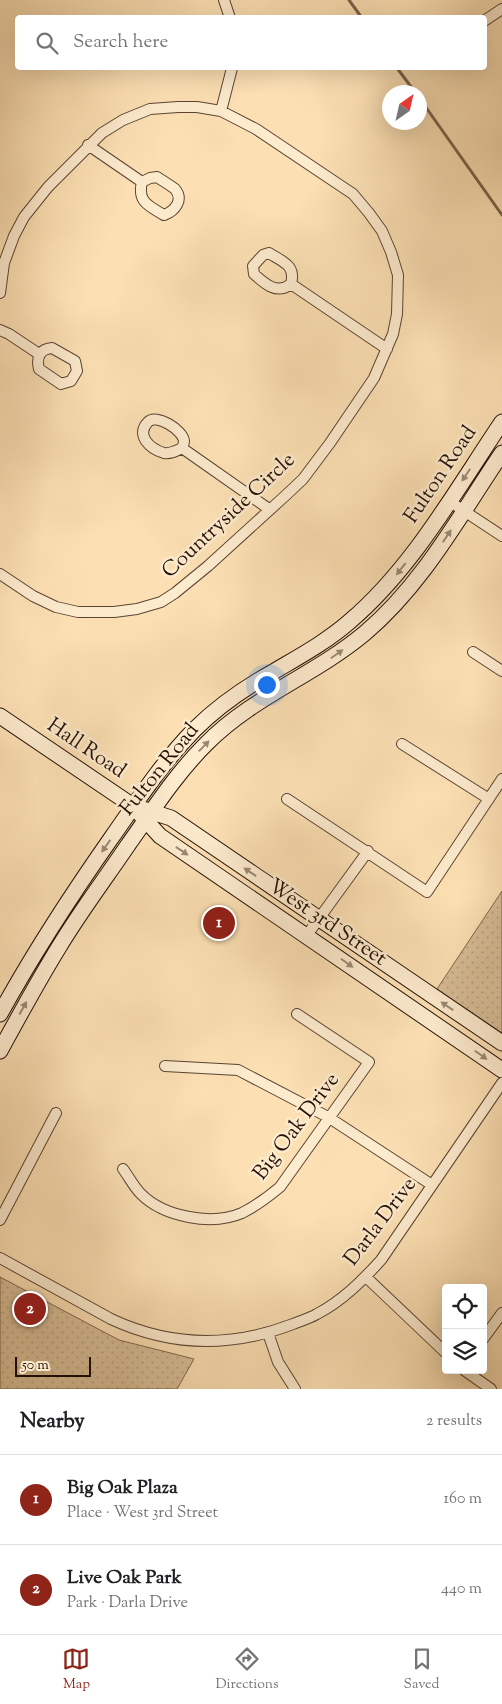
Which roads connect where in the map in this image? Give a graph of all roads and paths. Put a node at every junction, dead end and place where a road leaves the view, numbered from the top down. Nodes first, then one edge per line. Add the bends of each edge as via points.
1 (224, 0) edge
2 (502, 9) edge
3 (229, 15) edge
4 (487, 19) edge
5 (231, 70) edge
6 (221, 111) junction
7 (88, 146) junction
8 (142, 182) dead end
9 (291, 284) dead end
10 (0, 293) edge
11 (0, 330) edge
12 (386, 349) junction
13 (39, 354) dead end
14 (502, 422) edge
15 (182, 448) dead end
16 (502, 453) edge
17 (449, 501) junction
18 (269, 510) junction
19 (463, 510) junction
20 (502, 536) edge
21 (0, 574) edge
22 (473, 652) dead end
23 (502, 671) edge
24 (0, 716) edge
25 (402, 744) dead end
26 (502, 779) edge
27 (287, 799) dead end
28 (489, 799) junction
29 (133, 806) junction
30 (148, 816) junction
31 (368, 852) junction
32 (319, 919) junction
33 (307, 935) junction
34 (0, 1014) edge
35 (297, 1014) dead end
36 (502, 1044) edge
37 (0, 1051) edge
38 (165, 1066) dead end
39 (502, 1070) edge
40 (502, 1083) edge
41 (56, 1112) dead end
42 (328, 1117) junction
43 (123, 1169) dead end
44 (432, 1185) junction
45 (0, 1220) edge
46 (0, 1258) edge
47 (366, 1277) junction
48 (502, 1313) edge
49 (268, 1333) junction
50 (487, 1333) edge
51 (442, 1349) edge
52 (470, 1374) edge
53 (295, 1389) edge
54 (491, 1389) edge

1 - 3 street
2 - 4 street
5 - 6 street
6 - 7 street, Countryside Circle via 150,109 123,120
6 - 12 street, Countryside Circle via 256,129 344,188 369,212 382,231 398,275 397,314
7 - 8 street
7 - 10 street, Countryside Circle via 24,217 4,263
9 - 12 street
11 - 13 street
12 - 18 street, Countryside Circle via 374,378 330,443 303,479
14 -> 17 main road, Fulton Road
15 - 18 street
16 - 19 main road, Fulton Road
17 - 19 street
17 -> 29 main road, Fulton Road via 409,558 374,599 327,640 255,682 208,717 170,755
18 - 21 street, Countryside Circle via 175,592 161,602 137,609 95,613 56,607
19 - 20 street
30 -> 19 main road, Fulton Road via 184,767 227,724 331,658 380,619 424,568
22 - 23 street
24 - 29 main road, Hall Road
25 - 28 street
26 - 28 street
27 - 31 street
28 - 31 street via 427,892
29 - 30 main road, West 3rd Street
29 -> 34 main road, Fulton Road via 57,917
32 -> 30 main road, West 3rd Street via 171,818
30 -> 33 main road, West 3rd Street via 160,836
37 -> 30 main road, Fulton Road via 70,928
31 - 32 street
32 - 33 street
36 -> 32 main road, West 3rd Street
33 -> 39 main road, West 3rd Street
35 - 42 street, Big Oak Drive via 369,1062
38 - 42 street via 238,1070
40 - 44 street, Darla Drive
41 - 45 street
42 - 43 street, Big Oak Drive via 280,1187 240,1214 193,1219 169,1212 142,1194
42 - 44 street
44 - 47 street, Darla Drive
46 - 49 street, Darla Drive via 111,1319 148,1333 214,1342
47 - 49 street, Darla Drive via 317,1315
47 - 51 street
48 - 50 street
49 - 53 street via 278,1362
52 - 54 street

